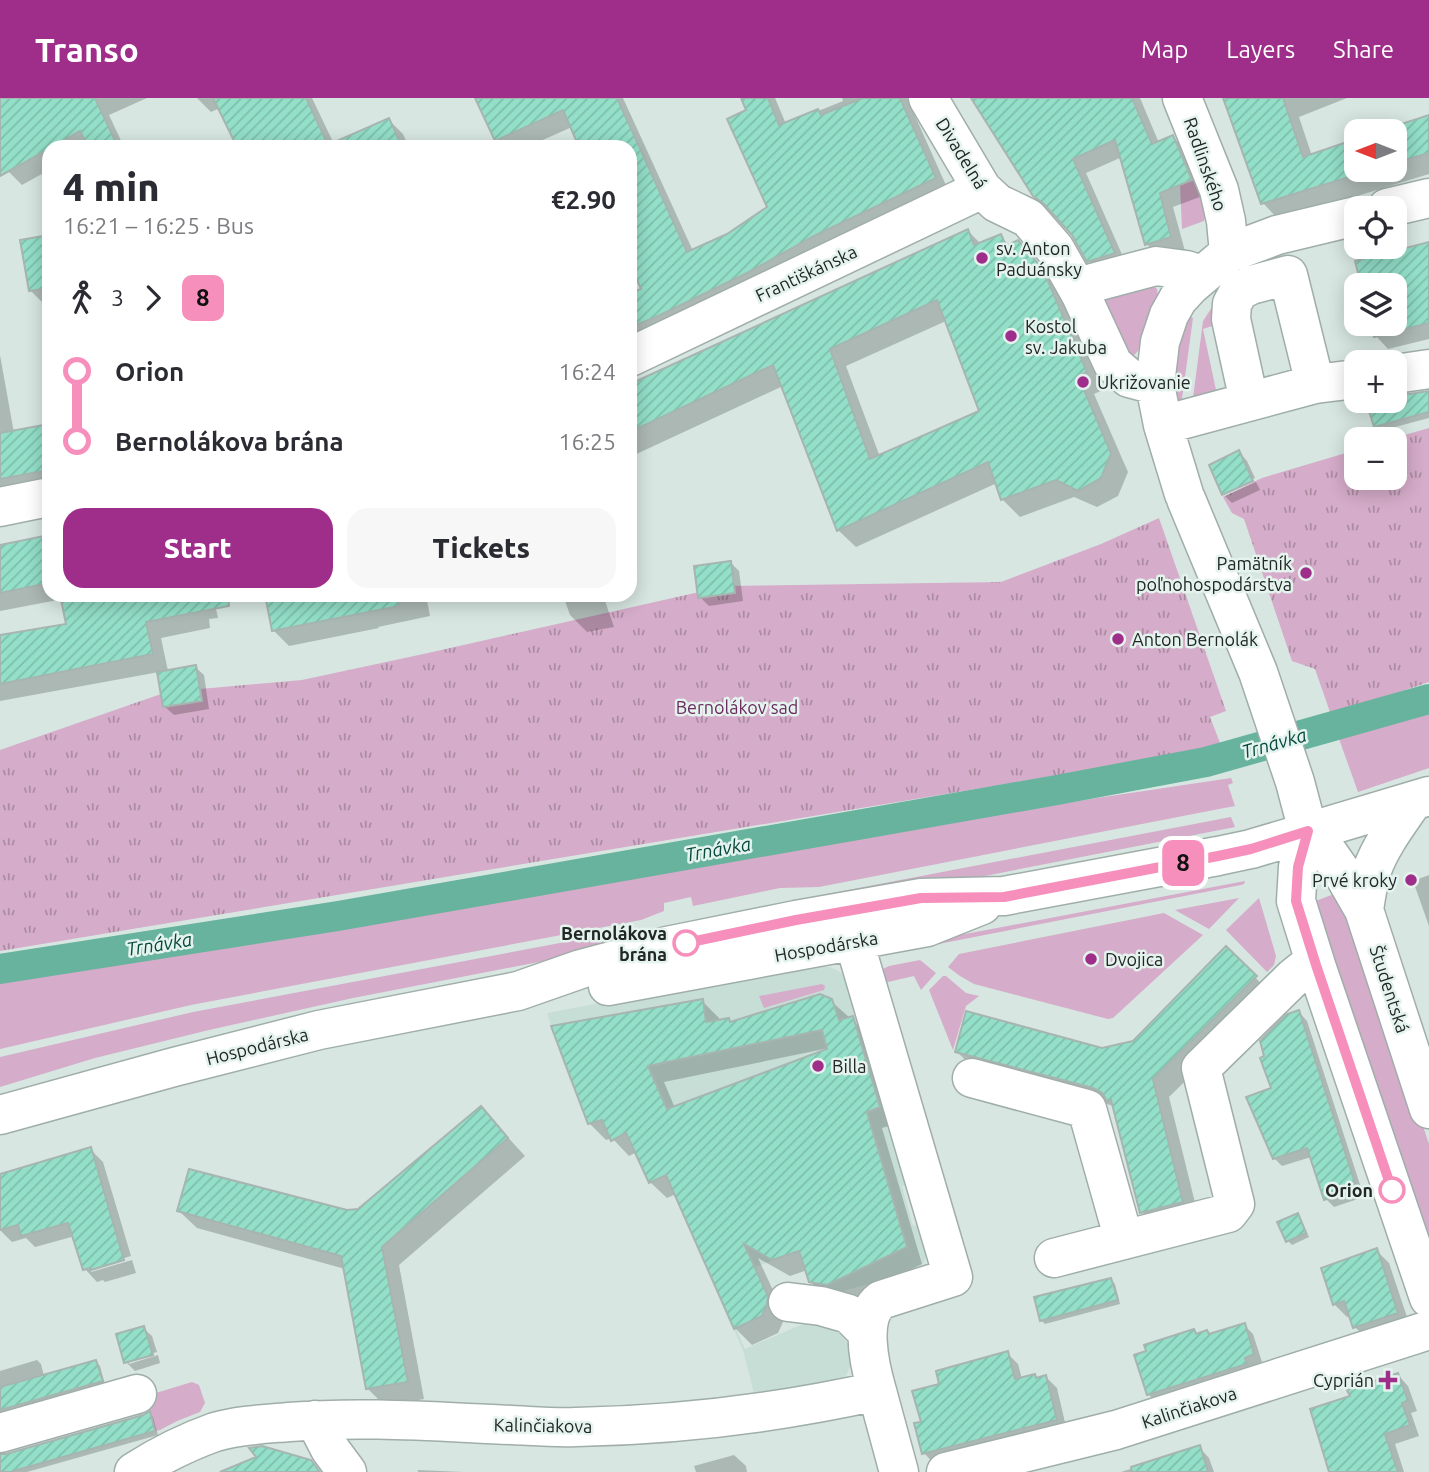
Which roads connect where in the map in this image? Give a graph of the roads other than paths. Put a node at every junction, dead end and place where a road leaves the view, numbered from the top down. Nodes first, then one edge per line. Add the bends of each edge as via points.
1 (928, 98) edge
2 (1182, 98) edge
3 (982, 189) junction
4 (1429, 198) edge
5 (1407, 203) edge
6 (1344, 219) edge
7 (1277, 236) junction
8 (1215, 264) junction
9 (1288, 275) junction
10 (1081, 295) junction
11 (637, 354) edge
12 (1429, 369) edge
13 (1407, 372) edge
14 (1344, 380) edge
15 (1315, 384) junction
16 (1155, 385) junction
17 (1249, 401) junction
18 (1163, 425) junction
19 (42, 498) edge
20 (0, 507) edge
21 (1421, 799) edge
22 (1308, 831) junction
23 (1004, 897) junction
24 (1364, 910) junction
25 (854, 941) junction
26 (1316, 965) junction
27 (518, 991) junction
28 (972, 1078) dead end
29 (1426, 1088) edge
30 (0, 1115) edge
31 (1124, 1240) junction
32 (1054, 1258) dead end
33 (1429, 1298) edge
34 (788, 1302) dead end
35 (1429, 1331) edge
36 (867, 1332) junction
37 (877, 1391) junction
38 (137, 1394) dead end
39 (315, 1420) junction
40 (0, 1433) edge
41 (134, 1472) edge
42 (347, 1472) edge
43 (899, 1472) edge
44 (946, 1472) edge

1 - 3 street, Divadelná
2 - 8 street, Radlinského via 1219,190 1226,221
3 - 10 street, Divadelná via 997,203 1028,218 1055,249
3 - 11 street, Františkánska
4 - 5 street
6 - 7 street
7 - 8 street
7 - 9 street
8 - 10 street via 1186,270 1156,266 1092,283
8 - 16 street via 1178,299 1169,316 1160,342
9 - 15 street
9 - 17 street via 1238,291 1233,304 1231,319
10 - 16 street, Divadelná via 1113,365 1129,378
12 - 13 street
14 - 15 street
15 - 17 street
16 - 18 street
17 - 18 street
18 - 22 street via 1185,497 1272,713
19 - 20 street
21 - 22 street, Hospodárska
21 - 24 street, Študentská via 1391,833 1374,866
22 - 23 street, Hospodárska via 1251,849
22 - 24 street, Študentská via 1341,870
22 - 26 street via 1298,867 1296,901
23 - 25 street, Hospodárska via 927,927
23 - 27 street, Hospodárska via 921,898 796,920 667,946
24 - 29 street, Študentská
25 - 27 street, Hospodárska via 586,990
25 - 36 street via 953,1277 881,1300 874,1305
26 - 31 street via 1294,977 1202,1068 1235,1205 1228,1213
26 - 33 street
27 - 30 street, Hospodárska via 319,1030
28 - 31 street via 1087,1109
31 - 32 street
34 - 36 street via 849,1314
35 - 44 street, Kalinčiakova via 1116,1430
36 - 37 street
37 - 39 street, Kalinčiakova via 761,1413 681,1422 574,1427
37 - 43 street
38 - 40 street
39 - 41 street, Kalinčiakova via 217,1432
39 - 42 street

